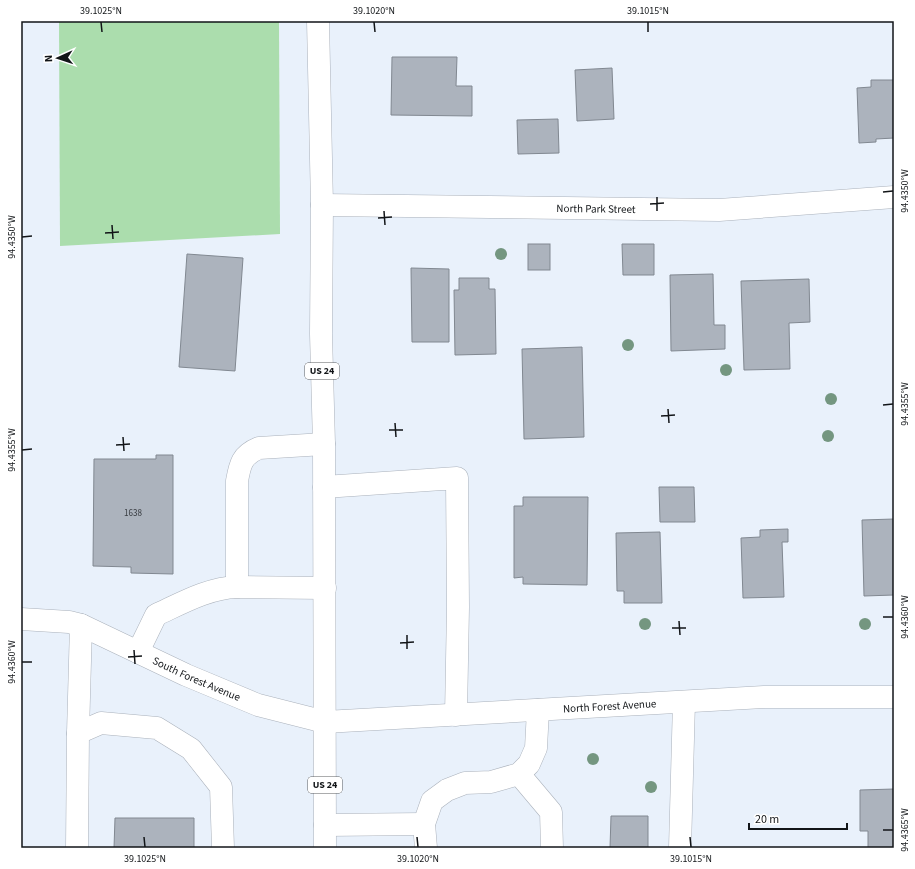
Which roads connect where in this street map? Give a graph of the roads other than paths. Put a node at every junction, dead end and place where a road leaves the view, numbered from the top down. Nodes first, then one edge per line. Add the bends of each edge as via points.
1 (318, 21) edge
2 (894, 197) edge
3 (322, 205) junction
4 (324, 444) junction
5 (324, 487) junction
6 (237, 586) junction
7 (325, 588) junction
8 (23, 619) edge
9 (81, 625) junction
10 (138, 652) junction
11 (894, 697) edge
12 (684, 702) junction
13 (538, 710) junction
14 (456, 715) junction
15 (325, 722) junction
16 (78, 733) junction
17 (519, 774) junction
18 (424, 824) junction
19 (325, 825) junction
20 (77, 848) edge
21 (224, 848) edge
22 (325, 848) edge
23 (426, 848) edge
24 (552, 848) edge
25 (680, 848) edge

1 - 3 street, US 24
2 - 3 street, North Park Street via 719,210
3 - 4 street, US 24 via 321,334
4 - 5 street, US 24
4 - 6 street via 259,448 243,458 237,481
5 - 7 street, US 24
5 - 14 street via 457,478
6 - 7 street
6 - 10 street via 210,591 156,615
7 - 15 street, US 24
8 - 9 street, South Forest Avenue
9 - 10 street, South Forest Avenue
9 - 16 street
10 - 15 street, South Forest Avenue via 258,705
11 - 12 street, North Forest Avenue via 764,697
12 - 13 street, North Forest Avenue
12 - 25 street
13 - 14 street, North Forest Avenue
13 - 17 street via 536,748 529,764
14 - 15 street, North Forest Avenue
15 - 19 street, US 24
16 - 20 street
16 - 21 street via 101,724 157,728 191,748 221,787
17 - 18 street via 491,782 465,783 447,790 432,801
17 - 24 street via 551,812
18 - 19 street
18 - 23 street
19 - 22 street, US 24

